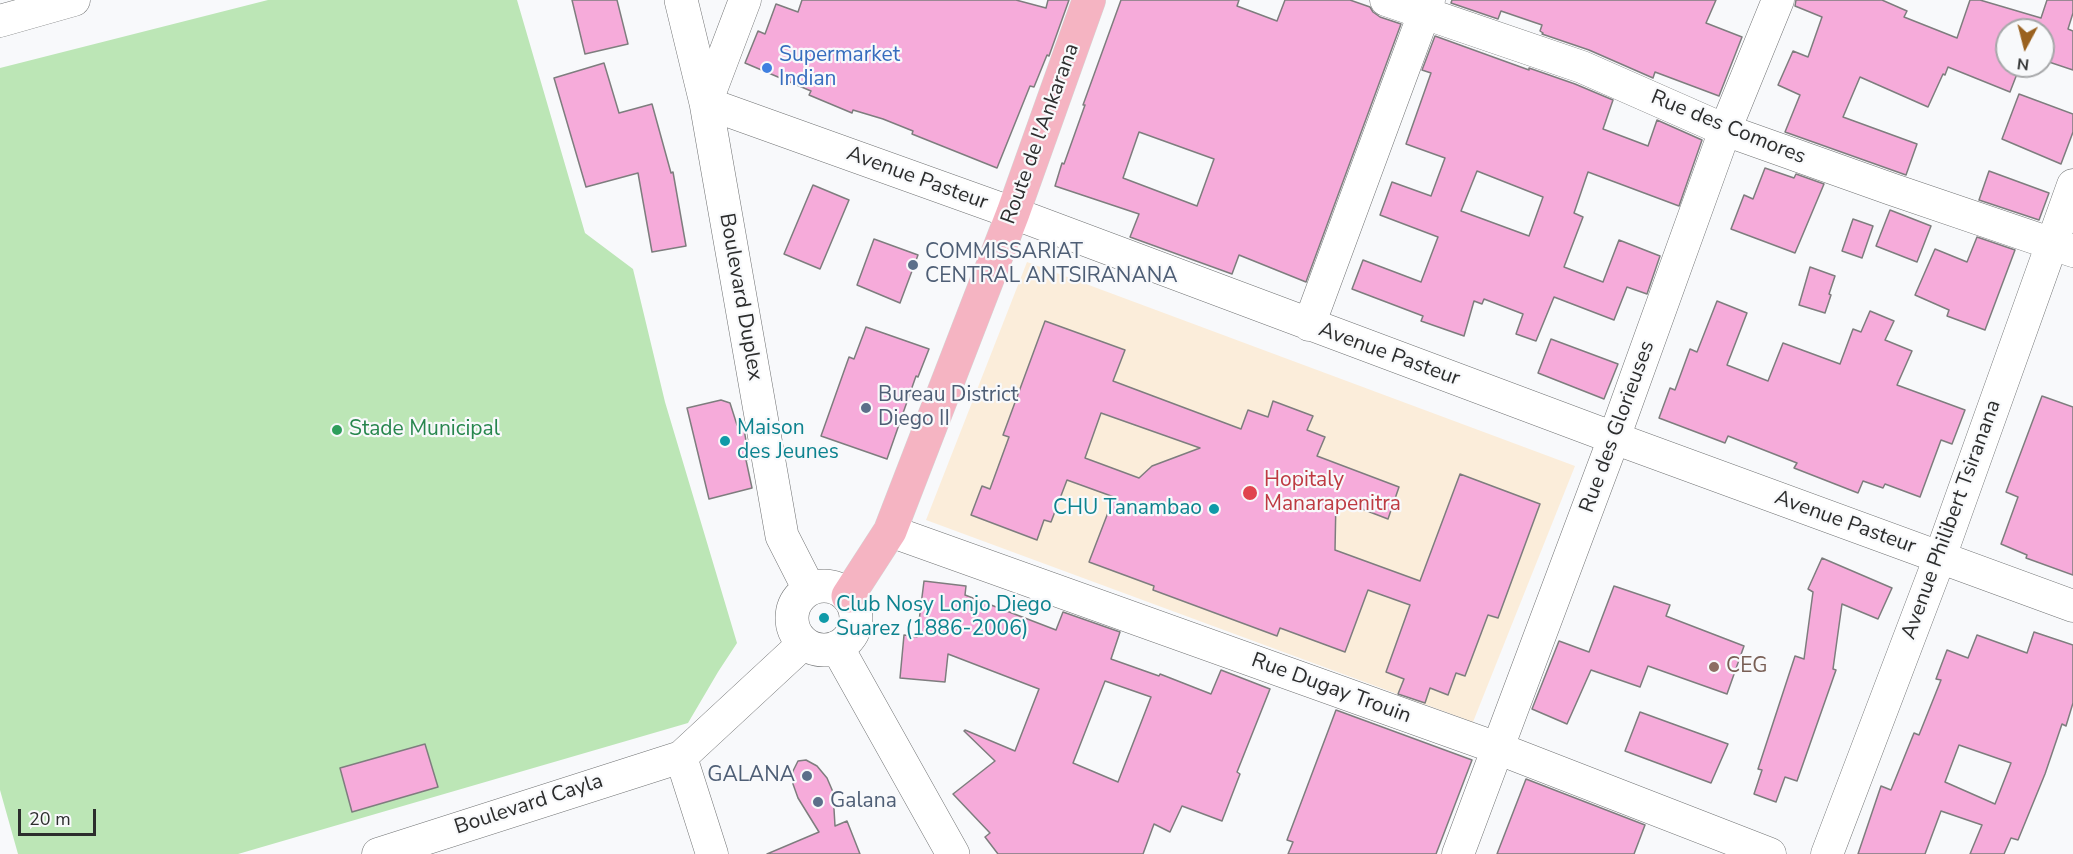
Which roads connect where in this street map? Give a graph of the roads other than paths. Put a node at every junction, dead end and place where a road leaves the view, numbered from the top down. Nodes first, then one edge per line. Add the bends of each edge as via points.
1 (74, 0) edge
2 (681, 0) edge
3 (744, 0) edge
4 (1089, 0) edge
5 (1386, 0) edge
6 (1778, 0) edge
7 (1427, 7) edge
8 (0, 21) edge
9 (706, 103) junction
10 (1725, 130) junction
11 (2073, 184) edge
12 (1013, 213) junction
13 (2062, 247) edge
14 (1309, 325) junction
15 (1614, 438) junction
16 (890, 531) junction
17 (1940, 557) junction
18 (808, 589) junction
19 (848, 596) junction
20 (2073, 606) edge
21 (804, 643) junction
22 (837, 647) junction
23 (1497, 748) junction
24 (681, 757) junction
25 (378, 854) edge
26 (712, 854) edge
27 (953, 854) edge
28 (1458, 854) edge
29 (1770, 854) edge
30 (1827, 854) edge

1 - 8 street
2 - 9 main road, Boulevard Duplex
3 - 9 street
4 - 12 main road, Route de l'Ankarana
5 - 7 street, Rue des Comores
6 - 10 street, Rue des Glorieuses
7 - 10 street, Rue des Comores
7 - 14 street
9 - 12 street, Avenue Pasteur
9 - 18 main road, Boulevard Duplex via 782,536
10 - 13 street, Rue des Comores
10 - 15 street, Rue des Glorieuses
11 - 13 street, Avenue Philibert Tsiranana
12 - 14 street, Avenue Pasteur
12 - 16 main road, Route de l'Ankarana
13 - 17 street, Avenue Philibert Tsiranana
14 - 15 street, Avenue Pasteur
15 - 17 street, Avenue Pasteur
15 - 23 street, Rue des Glorieuses
16 - 19 main road, Route de l'Ankarana
16 - 23 street, Rue Dugay Trouin
17 - 20 street, Avenue Pasteur
17 - 30 street, Avenue Philibert Tsiranana
18 - 19 main road via 832,586
18 - 21 main road via 791,615 796,636
19 - 22 main road via 854,605 855,626 851,636
21 - 22 main road via 823,650
21 - 24 street
22 - 27 main road
23 - 28 street, Rue des Glorieuses
23 - 29 street, Rue Dugay Trouin
24 - 25 street, Boulevard Cayla
24 - 26 street

